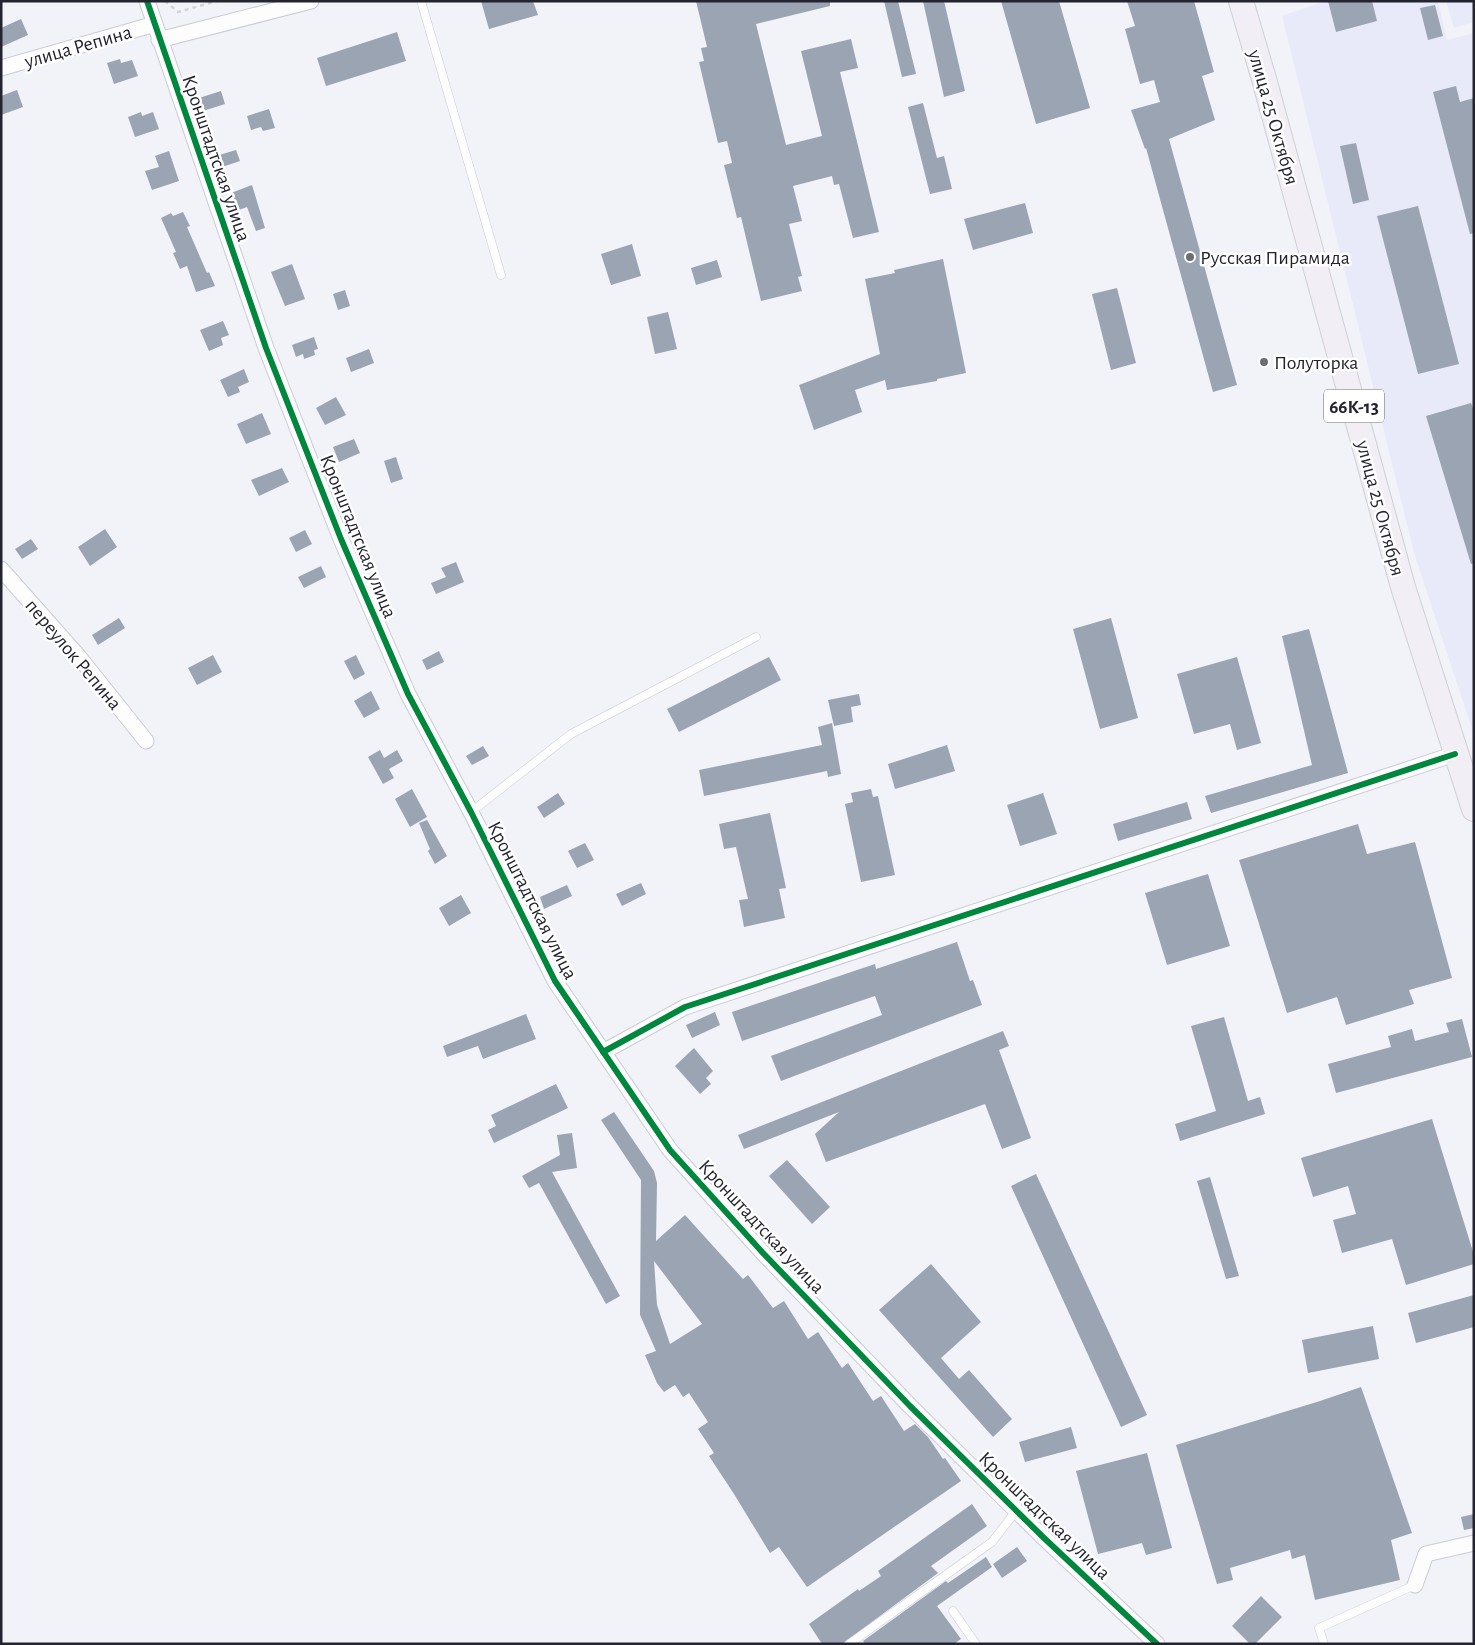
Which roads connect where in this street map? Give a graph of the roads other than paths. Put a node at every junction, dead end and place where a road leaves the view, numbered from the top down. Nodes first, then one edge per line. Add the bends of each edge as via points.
1 (147, 1) edge
2 (311, 1) edge
3 (421, 1) edge
4 (1241, 1) edge
5 (155, 24) junction
6 (159, 40) junction
7 (1, 68) edge
8 (501, 275) dead end
9 (1, 569) edge
10 (756, 637) dead end
11 (146, 741) dead end
12 (1455, 754) junction
13 (1474, 809) edge
14 (471, 812) junction
15 (602, 1052) junction
16 (1016, 1510) junction
17 (1474, 1543) edge
18 (1415, 1585) joint
19 (953, 1611) dead end
20 (850, 1644) edge
21 (976, 1644) edge
22 (1158, 1644) edge
23 (1324, 1644) edge

1 - 5 street, Кронштадтская улица
2 - 6 street, улица Репина
3 - 8 lane
4 - 12 main road, улица 25 Октября / 66К-13 via 1403,587
5 - 6 street, Кронштадтская улица
5 - 7 street, улица Репина
6 - 14 street, Кронштадтская улица via 266,348 341,539 408,694
9 - 11 street, переулок Репина via 79,657
10 - 14 lane via 571,734
12 - 13 main road, улица 25 Октября / 66К-13
12 - 15 street via 685,1007
14 - 15 street, Кронштадтская улица via 555,981
15 - 16 street, Кронштадтская улица via 670,1150 763,1254
16 - 20 lane via 992,1542
16 - 22 street, Кронштадтская улица
17 - 18 street via 1426,1554
18 - 23 lane via 1319,1628
19 - 21 lane

